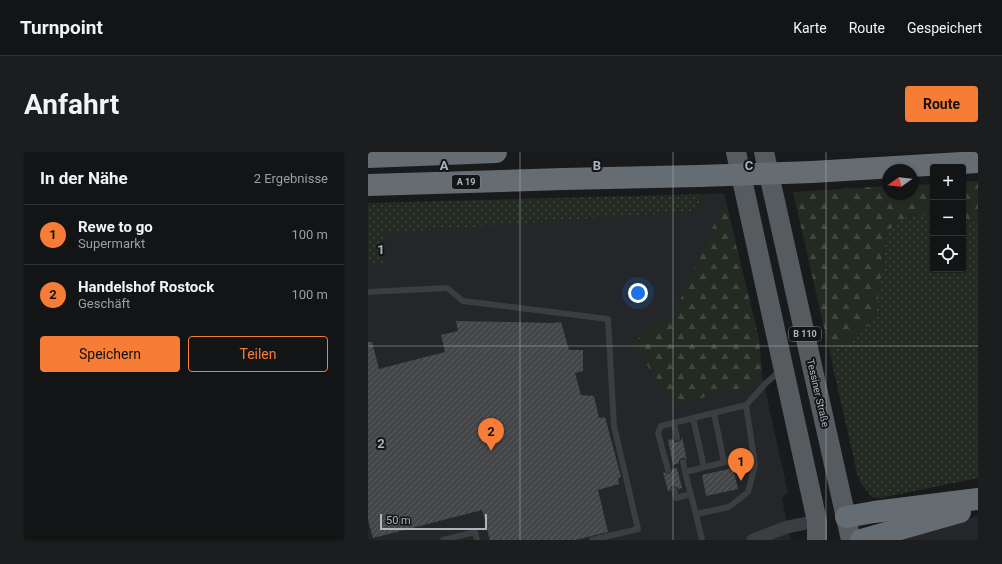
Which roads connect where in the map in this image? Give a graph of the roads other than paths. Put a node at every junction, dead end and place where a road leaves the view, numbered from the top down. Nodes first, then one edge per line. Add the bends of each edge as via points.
1 (496, 152) edge
2 (736, 152) edge
3 (764, 152) edge
4 (368, 157) edge
5 (978, 162) edge
6 (368, 185) edge
7 (368, 292) edge
8 (783, 369) junction
9 (746, 406) junction
10 (714, 413) junction
11 (693, 418) junction
12 (674, 423) junction
13 (677, 438) dead end
14 (754, 455) junction
15 (683, 462) dead end
16 (724, 462) junction
17 (704, 467) junction
18 (668, 470) dead end
19 (685, 472) junction
20 (674, 490) dead end
21 (691, 494) junction
22 (978, 499) edge
23 (978, 508) edge
24 (696, 514) junction
25 (846, 517) junction
26 (817, 530) edge
27 (443, 540) edge
28 (477, 540) edge
29 (592, 540) edge
30 (702, 540) edge
31 (753, 540) edge
32 (850, 540) edge
33 (861, 540) edge

1 - 4 highway
2 - 8 main road, B 110
3 - 25 main road, Tessiner Straße / B 110
5 - 6 highway, A 19, bridge via 812,172
7 - 29 lane via 447,288 463,301 608,320 614,426 638,529
8 - 9 lane via 766,383
8 - 26 main road, B 110
9 - 10 lane
9 - 14 lane
10 - 11 lane
10 - 16 lane
11 - 12 lane
11 - 17 lane
12 - 13 lane
12 - 18 lane via 660,426 658,433
14 - 16 lane
14 - 24 lane via 755,465 748,492 728,507
15 - 19 lane
16 - 17 lane
17 - 19 lane
19 - 21 lane
20 - 21 lane via 676,498
21 - 24 lane
22 - 25 highway
23 - 33 highway
24 - 30 lane
25 - 26 main road
25 - 32 main road, Tessiner Straße
26 - 31 street via 787,527
27 - 28 lane via 475,532

